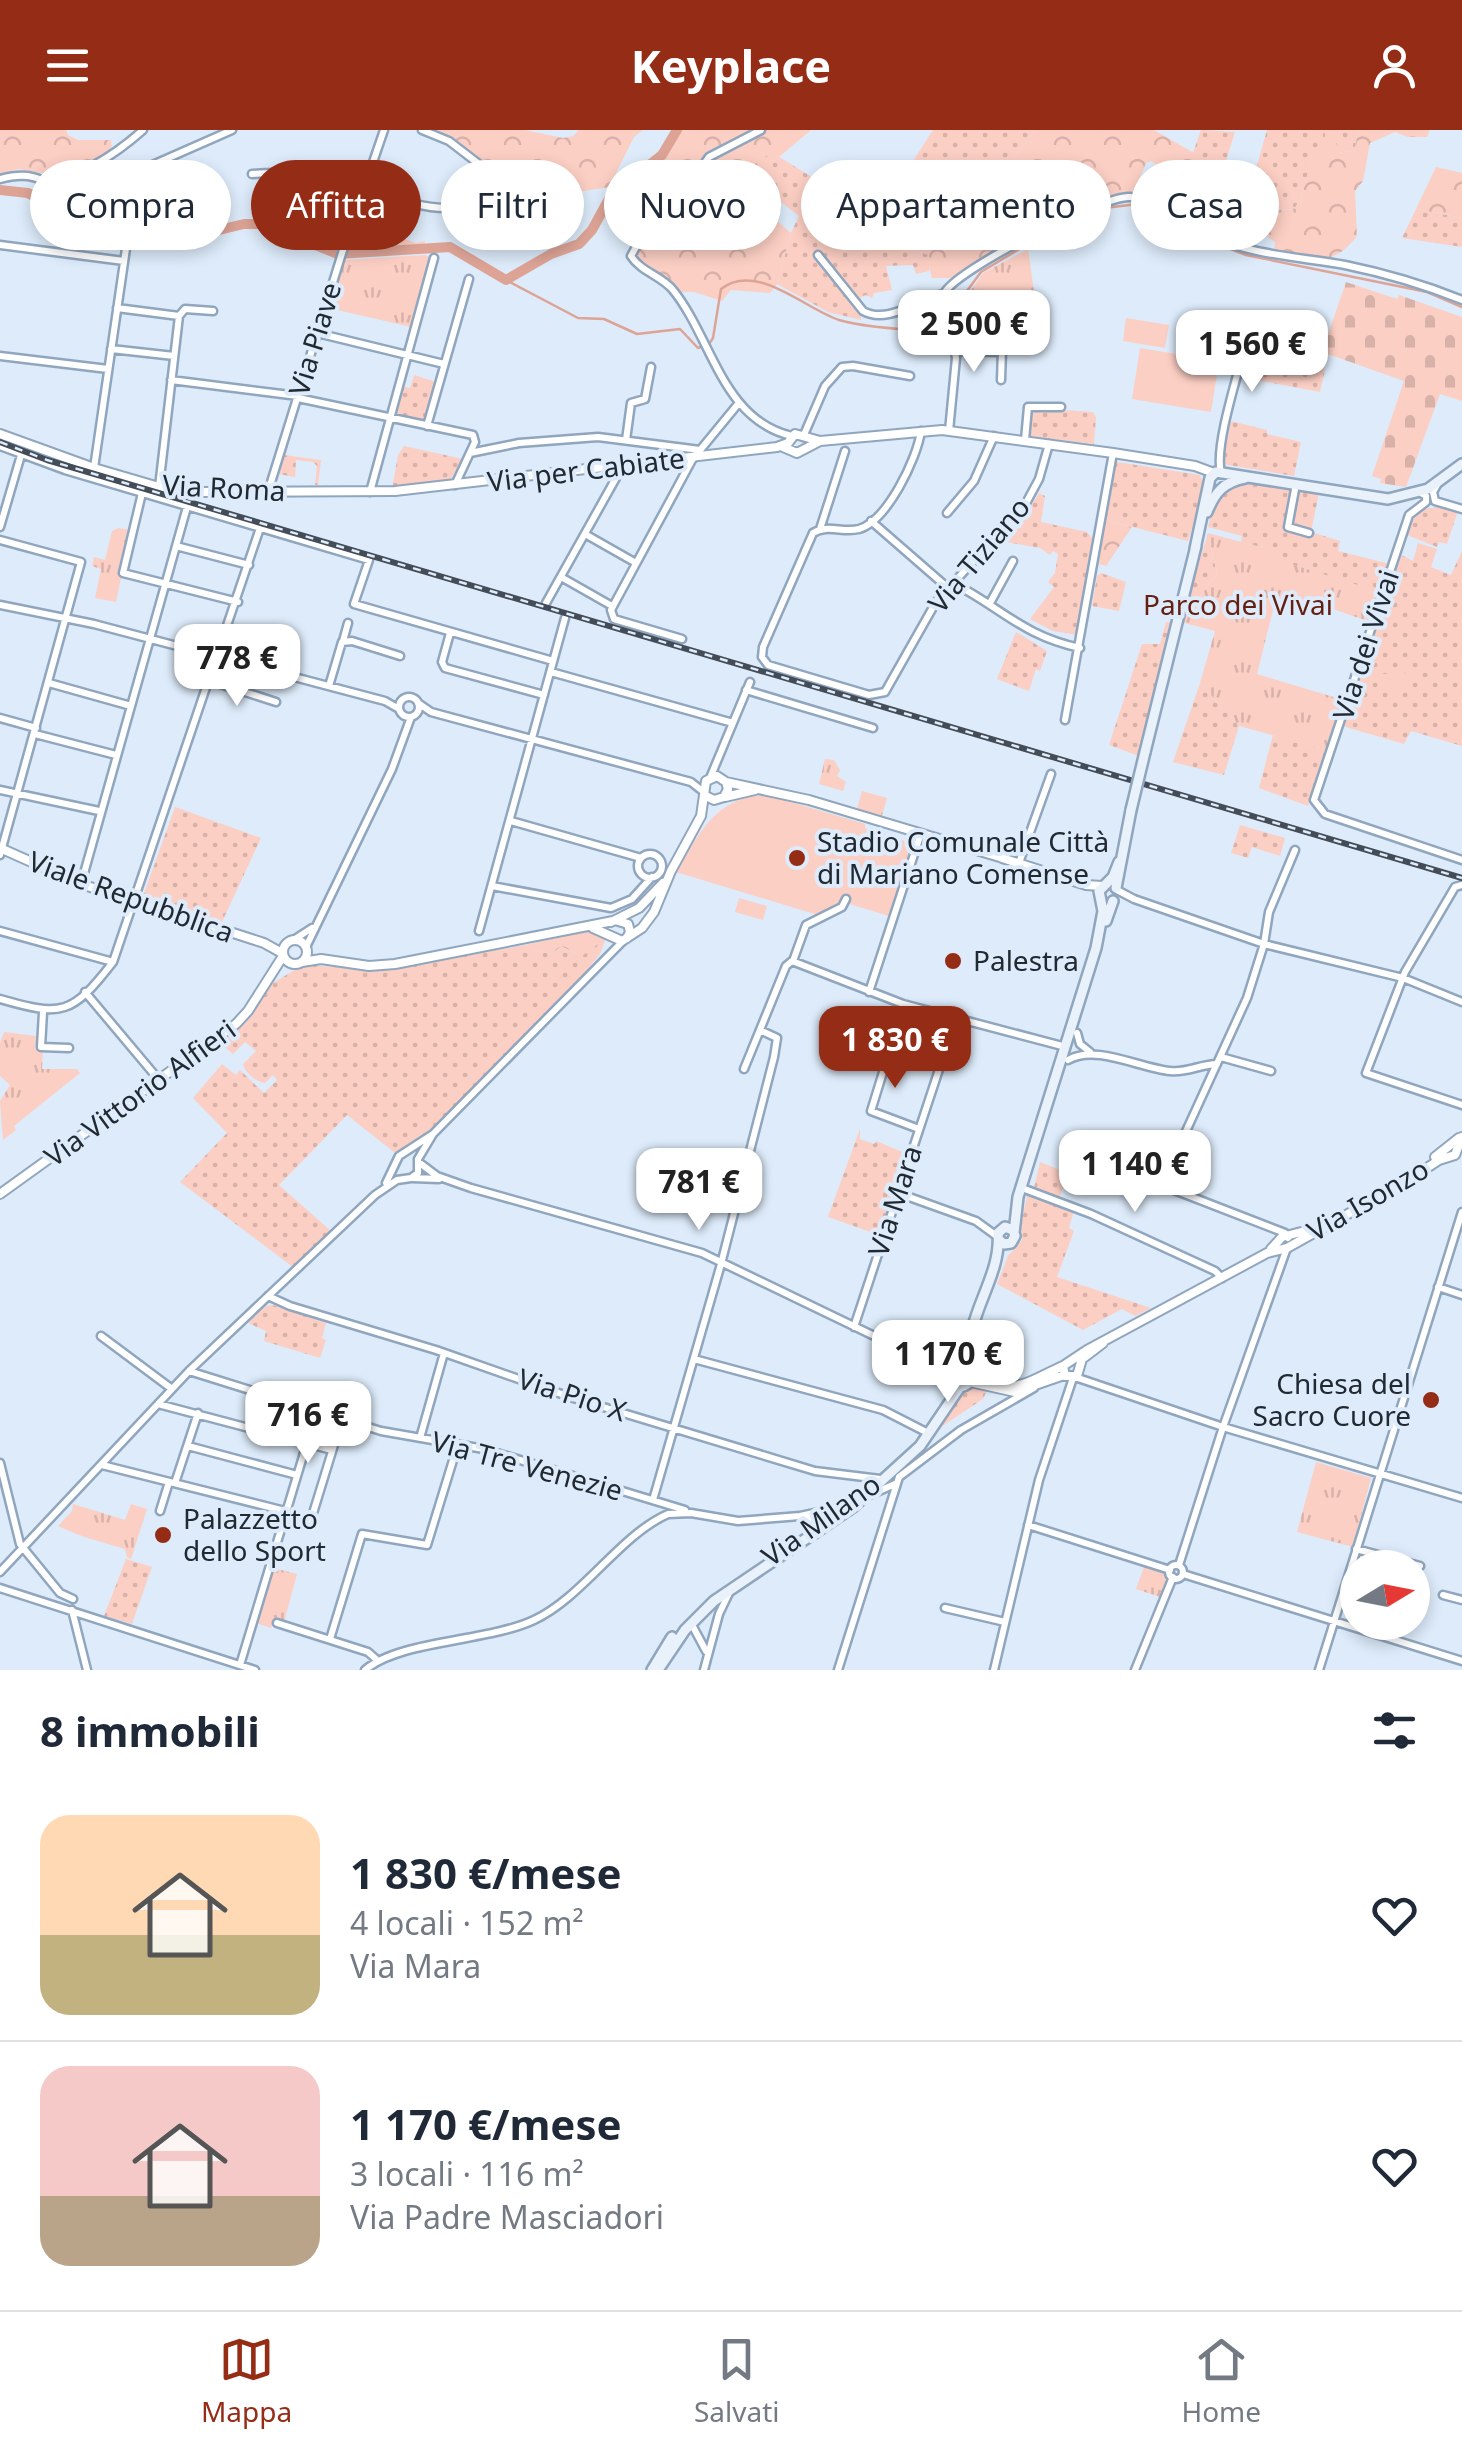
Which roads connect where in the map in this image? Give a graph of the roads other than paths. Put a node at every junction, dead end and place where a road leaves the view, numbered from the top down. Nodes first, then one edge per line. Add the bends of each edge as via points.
1 (143, 130) edge
2 (232, 130) edge
3 (384, 130) edge
4 (422, 130) edge
5 (761, 130) edge
6 (104, 160) edge
7 (161, 160) edge
8 (374, 160) edge
9 (474, 160) edge
10 (30, 176) edge
11 (0, 180) edge
12 (1111, 198) edge
13 (0, 245) edge
14 (126, 250) edge
15 (343, 250) edge
16 (1007, 250) edge
17 (818, 256) dead end
18 (434, 258) dead end
19 (124, 261) junction
20 (469, 279) dead end
21 (944, 294) junction
22 (1462, 300) edge
23 (117, 308) junction
24 (214, 312) dead end
25 (179, 316) junction
26 (1252, 320) dead end
27 (1004, 321) dead end
28 (317, 332) junction
29 (111, 349) junction
30 (955, 351) junction
31 (1002, 352) junction
32 (407, 354) junction
33 (0, 356) edge
34 (174, 356) junction
35 (444, 364) junction
36 (651, 367) dead end
37 (108, 369) junction
38 (910, 376) dead end
39 (172, 380) junction
40 (1000, 380) dead end
41 (298, 397) junction
42 (738, 404) junction
43 (1061, 407) dead end
44 (388, 418) junction
45 (427, 426) junction
46 (949, 431) junction
47 (921, 432) junction
48 (0, 434) edge
49 (994, 436) junction
50 (795, 439) junction
51 (626, 440) junction
52 (1025, 440) junction
53 (1050, 443) junction
54 (0, 446) edge
55 (845, 451) dead end
56 (470, 453) junction
57 (698, 453) junction
58 (1112, 453) junction
59 (21, 454) junction
60 (1462, 462) edge
61 (619, 467) junction
62 (94, 468) junction
63 (1217, 473) junction
64 (1254, 477) junction
65 (1439, 483) junction
66 (1296, 484) junction
67 (454, 486) junction
68 (159, 487) junction
69 (1223, 487) junction
70 (268, 492) junction
71 (395, 492) joint
72 (1420, 492) junction
73 (142, 493) junction
74 (370, 493) junction
75 (1364, 496) junction
76 (1443, 506) junction
77 (187, 507) junction
78 (1418, 508) junction
79 (1462, 509) edge
80 (947, 513) dead end
81 (872, 520) junction
82 (0, 527) edge
83 (260, 528) junction
84 (820, 528) junction
85 (584, 534) junction
86 (1310, 534) dead end
87 (0, 540) edge
88 (176, 546) junction
89 (1195, 549) junction
90 (1013, 560) dead end
91 (636, 563) junction
92 (249, 565) junction
93 (560, 577) junction
94 (166, 583) junction
95 (950, 585) junction
96 (238, 602) junction
97 (546, 603) dead end
98 (990, 604) junction
99 (0, 605) edge
100 (612, 606) junction
101 (66, 618) junction
102 (565, 618) dead end
103 (348, 623) dead end
104 (450, 633) junction
105 (682, 638) dead end
106 (151, 640) junction
107 (342, 642) junction
108 (1080, 648) junction
109 (400, 656) dead end
110 (216, 657) junction
111 (553, 661) junction
112 (550, 672) junction
113 (208, 680) junction
114 (750, 682) dead end
115 (48, 683) junction
116 (328, 686) junction
117 (746, 690) junction
118 (544, 695) junction
119 (402, 699) junction
120 (385, 700) junction
121 (276, 702) dead end
122 (418, 703) junction
123 (131, 706) junction
124 (431, 712) junction
125 (407, 714) junction
126 (0, 718) edge
127 (1066, 720) dead end
128 (732, 723) junction
129 (872, 728) dead end
130 (36, 731) junction
131 (533, 739) junction
132 (116, 755) junction
133 (718, 760) junction
134 (1052, 774) dead end
135 (709, 778) junction
136 (725, 781) junction
137 (691, 782) junction
138 (0, 790) edge
139 (769, 790) junction
140 (18, 794) junction
141 (706, 794) junction
142 (722, 798) junction
143 (99, 812) junction
144 (850, 813) junction
145 (701, 816) junction
146 (511, 821) junction
147 (920, 836) junction
148 (1295, 850) dead end
149 (1, 851) edge
150 (641, 858) junction
151 (1003, 858) junction
152 (1462, 860) edge
153 (1020, 863) junction
154 (672, 871) junction
155 (652, 877) junction
156 (81, 884) junction
157 (1460, 885) edge
158 (492, 886) junction
159 (1109, 893) junction
160 (846, 899) dead end
161 (134, 904) junction
162 (614, 921) junction
163 (317, 923) junction
164 (588, 928) junction
165 (0, 931) edge
166 (480, 931) dead end
167 (610, 936) junction
168 (625, 940) junction
169 (1264, 944) junction
170 (286, 948) junction
171 (306, 948) junction
172 (321, 959) junction
173 (602, 961) junction
174 (793, 961) junction
175 (113, 962) junction
176 (299, 963) junction
177 (1403, 978) junction
178 (269, 980) junction
179 (85, 992) junction
180 (869, 992) junction
181 (0, 999) edge
182 (1462, 1002) edge
183 (43, 1012) junction
184 (956, 1018) junction
185 (760, 1030) junction
186 (1077, 1032) junction
187 (892, 1043) dead end
188 (1068, 1047) junction
189 (70, 1048) dead end
190 (1096, 1055) junction
191 (1068, 1060) junction
192 (1219, 1061) junction
193 (744, 1068) dead end
194 (1270, 1071) dead end
195 (160, 1081) junction
196 (1462, 1105) edge
197 (1048, 1109) junction
198 (918, 1129) junction
199 (433, 1134) junction
200 (1462, 1136) edge
201 (407, 1153) junction
202 (1454, 1153) edge
203 (419, 1161) junction
204 (1110, 1166) junction
205 (395, 1168) junction
206 (406, 1178) junction
207 (446, 1180) junction
208 (1168, 1185) junction
209 (1022, 1188) junction
210 (898, 1193) junction
211 (0, 1194) edge
212 (376, 1195) junction
213 (1462, 1212) edge
214 (1004, 1235) junction
215 (1284, 1243) junction
216 (722, 1261) junction
217 (1225, 1276) junction
218 (1438, 1287) junction
219 (1462, 1295) edge
220 (268, 1296) junction
221 (854, 1326) junction
222 (101, 1336) dead end
223 (970, 1336) junction
224 (444, 1353) junction
225 (950, 1358) junction
226 (694, 1359) junction
227 (922, 1359) junction
228 (972, 1364) junction
229 (190, 1371) junction
230 (1072, 1374) junction
231 (944, 1378) junction
232 (965, 1385) junction
233 (1034, 1387) junction
234 (172, 1389) junction
235 (1000, 1390) junction
236 (1012, 1402) junction
237 (158, 1404) junction
238 (942, 1413) junction
239 (992, 1413) junction
240 (198, 1414) junction
241 (342, 1419) junction
242 (1222, 1427) junction
243 (674, 1428) junction
244 (930, 1434) junction
245 (420, 1438) junction
246 (308, 1443) junction
247 (458, 1444) junction
248 (188, 1446) junction
249 (332, 1450) junction
250 (0, 1463) edge
251 (102, 1464) junction
252 (896, 1466) junction
253 (1379, 1474) junction
254 (297, 1475) junction
255 (172, 1482) junction
256 (876, 1486) junction
257 (895, 1486) junction
258 (1462, 1498) edge
259 (654, 1500) junction
260 (857, 1504) junction
261 (889, 1504) junction
262 (160, 1511) dead end
263 (285, 1512) junction
264 (691, 1513) junction
265 (662, 1516) junction
266 (802, 1517) junction
267 (824, 1521) junction
268 (310, 1523) dead end
269 (1028, 1525) junction
270 (808, 1531) junction
271 (24, 1549) junction
272 (1356, 1549) junction
273 (1360, 1550) edge
274 (1181, 1570) junction
275 (0, 1572) edge
276 (1171, 1574) junction
277 (0, 1588) edge
278 (730, 1590) junction
279 (1444, 1594) dead end
280 (73, 1599) dead end
281 (1462, 1600) edge
282 (708, 1602) junction
283 (946, 1608) dead end
284 (72, 1609) junction
285 (81, 1612) junction
286 (719, 1614) junction
287 (1005, 1622) junction
288 (277, 1623) dead end
289 (691, 1623) junction
290 (1334, 1623) junction
291 (77, 1626) junction
292 (713, 1632) junction
293 (698, 1634) junction
294 (330, 1640) junction
295 (673, 1646) junction
296 (707, 1654) junction
297 (1462, 1661) edge
298 (240, 1665) junction
299 (370, 1666) edge
300 (87, 1670) edge
301 (256, 1670) edge
302 (655, 1670) edge
303 (704, 1670) edge
304 (838, 1670) edge
305 (994, 1670) edge
306 (1135, 1670) edge
307 (1319, 1670) edge

1 - 6 street
2 - 7 street
3 - 8 street, Via Piave
4 - 9 street
5 - 42 street via 707,159 632,252 634,262 673,290
10 - 11 street
12 - 22 street via 1159,206 1237,247 1351,266
13 - 19 street
14 - 19 street
15 - 28 street, Via Piave
16 - 21 street via 951,282
17 - 21 street via 871,315
18 - 32 street
19 - 23 street
20 - 35 street
21 - 30 street
23 - 25 street
23 - 29 street
24 - 25 street via 185,309
25 - 34 street
26 - 63 street
27 - 31 street
28 - 32 street
28 - 41 street, Via Piave
29 - 34 street
29 - 37 street
30 - 31 street
30 - 46 street
31 - 40 street
32 - 35 street
32 - 44 street
33 - 37 street
34 - 39 street
35 - 45 street
36 - 51 street via 646,398 631,403
37 - 62 street
38 - 50 street via 843,367
39 - 41 street
39 - 68 street
41 - 44 street
41 - 70 street, Via Piave
42 - 50 street
42 - 57 street
43 - 52 street via 1028,407
44 - 45 street
44 - 74 street
45 - 56 street via 473,436
46 - 47 street, Via per Cabiate
46 - 49 street, Via per Cabiate
47 - 50 street, Via per Cabiate
47 - 81 street via 904,483
48 - 62 street, Via Roma
49 - 52 street, Via per Cabiate
49 - 80 street via 975,478
50 - 57 street, Via per Cabiate
51 - 56 street via 562,438
51 - 57 street
52 - 53 street, Via per Cabiate
53 - 58 street, Via per Cabiate
53 - 95 street, Via Tiziano via 1024,508
54 - 59 street
55 - 84 street
56 - 67 street
57 - 61 street, Via per Cabiate
57 - 91 street
58 - 63 street, Via per Cabiate
58 - 108 street
59 - 73 street
59 - 82 street
60 - 65 main road
60 - 75 main road via 1419,489
61 - 67 street, Via per Cabiate
61 - 85 street
62 - 68 street, Via Roma
63 - 64 main road
63 - 69 main road via 1214,488
63 - 89 main road
64 - 66 main road
64 - 69 main road
65 - 72 main road
65 - 76 street via 1432,496
66 - 75 main road
66 - 86 street via 1288,525
67 - 71 street, Via per Cabiate
68 - 70 street, Via Roma
69 - 89 main road
70 - 74 street, Via Roma
71 - 74 street, Via Roma
72 - 75 main road
72 - 78 street, Via dei Vivai via 1426,502
73 - 77 street
73 - 94 street via 123,572
76 - 78 street
76 - 79 street
77 - 83 street
77 - 88 street
78 - 152 street, Via dei Vivai via 1408,516 1315,791 1317,808
81 - 84 street via 855,530
81 - 95 street
83 - 92 street
83 - 104 street via 369,560 354,604
84 - 95 street, Via Tiziano via 762,652 768,664 883,694
85 - 91 street
85 - 93 street
87 - 101 street via 81,562
88 - 92 street
88 - 94 street
89 - 159 main road, bridge
90 - 98 street
91 - 100 street
92 - 96 street
93 - 97 street
93 - 100 street
94 - 96 street
94 - 106 street
95 - 98 street
96 - 110 street
98 - 108 street via 1043,639
99 - 101 street
100 - 105 street via 614,619
101 - 106 street
101 - 115 street
102 - 111 street
103 - 107 street
104 - 111 street
104 - 118 street via 445,668
106 - 110 street
106 - 123 street
107 - 109 street
107 - 116 street
108 - 127 street
110 - 113 street
110 - 116 street
111 - 112 street
112 - 118 street
112 - 128 street
113 - 121 street
113 - 161 street
114 - 117 street
115 - 123 street
115 - 130 street
116 - 120 street
117 - 128 street
117 - 129 street
118 - 131 street
119 - 120 street
119 - 122 street
119 - 125 street
120 - 125 street
122 - 124 street
122 - 125 street
123 - 132 street
124 - 125 street
124 - 131 street
125 - 163 street via 392,769
126 - 130 street
128 - 133 street
130 - 132 street
130 - 140 street
131 - 137 street
131 - 146 street
132 - 143 street
133 - 135 street
133 - 136 street
134 - 153 street
135 - 136 street
135 - 137 street
135 - 141 street
136 - 139 street
136 - 142 street
137 - 141 street
138 - 140 street
139 - 142 street
139 - 144 street
140 - 143 street
140 - 149 street
141 - 142 street
141 - 145 street
142 - 145 street
143 - 156 street
144 - 147 street
144 - 151 street
145 - 154 street
146 - 150 street
146 - 158 street
147 - 151 street
147 - 180 street
148 - 169 street via 1269,912
149 - 156 street, Viale Repubblica
150 - 155 street via 640,872
150 - 155 street via 659,858 661,870
151 - 153 street
153 - 159 street
154 - 162 street via 640,906
154 - 168 street via 652,916
155 - 158 street via 632,899 608,908
156 - 161 street, Viale Repubblica
157 - 177 street
158 - 166 street
159 - 169 street
159 - 186 main road
159 - 188 main road
160 - 174 street via 842,908 806,924
161 - 170 street, Viale Repubblica
161 - 175 street
162 - 164 street
162 - 167 street
162 - 168 street via 628,924
163 - 170 street
163 - 171 street
164 - 167 street
164 - 172 street via 394,964
165 - 175 street
167 - 168 street
167 - 173 street
168 - 173 street
169 - 177 street
169 - 192 street
170 - 171 street
170 - 176 street via 288,962
170 - 178 street, Via Vittorio Alfieri
171 - 172 street
171 - 176 street
172 - 176 street
173 - 199 street
174 - 180 street
174 - 185 street
175 - 179 street
176 - 178 street, Via Vittorio Alfieri
177 - 182 street
177 - 196 street via 1366,1073
178 - 195 street, Via Vittorio Alfieri via 236,1024
179 - 183 street via 62,1010
179 - 195 street
180 - 184 street
181 - 183 street
183 - 189 street via 41,1047
184 - 188 street
184 - 198 street, Via Mara
185 - 193 street
185 - 216 street via 777,1044
186 - 190 street via 1081,1046
186 - 191 main road
187 - 198 street via 871,1111
188 - 197 main road
190 - 191 street
190 - 192 street via 1170,1071
191 - 197 main road
192 - 194 street
192 - 208 street via 1170,1166
195 - 211 street, Via Vittorio Alfieri
197 - 209 main road
198 - 210 street, Via Mara
199 - 201 street
199 - 203 street
200 - 202 street, Via Isonzo
201 - 203 street
201 - 205 street
202 - 215 street, Via Isonzo
203 - 206 street via 418,1173
203 - 207 street
204 - 204 street via 1114,1157 1084,1144 1080,1154
204 - 208 street
205 - 206 street
205 - 212 street
206 - 207 street
206 - 212 street
207 - 216 street
208 - 215 street via 1276,1230
209 - 214 main road
209 - 217 street
210 - 214 street
210 - 221 street, Via Mara
212 - 220 street
213 - 218 street
214 - 223 main road
215 - 217 street, Via Isonzo
215 - 242 street
216 - 221 street
216 - 226 street
217 - 230 street, Via Isonzo via 1103,1342
218 - 219 street
218 - 253 street
220 - 224 street, Via Pio X
220 - 229 street
221 - 227 street
222 - 234 street
223 - 225 main road
223 - 228 main road
224 - 243 street, Via Pio X
224 - 245 street
225 - 227 street
225 - 228 main road via 962,1356
225 - 231 main road
226 - 243 street
226 - 244 street via 896,1414
227 - 231 street
228 - 230 street via 992,1381 1015,1386
228 - 232 main road
229 - 234 street
229 - 241 street, Via Tre Venezie
230 - 233 street
230 - 242 street
230 - 269 street
231 - 232 main road
231 - 238 main road
232 - 235 street
232 - 238 main road
233 - 235 street
233 - 236 street
234 - 237 street
235 - 236 street
235 - 239 street via 1002,1400
236 - 239 street
237 - 240 street
237 - 251 street
238 - 244 main road
239 - 257 street via 912,1464
240 - 246 street
240 - 248 street
241 - 245 street, Via Tre Venezie
241 - 249 street
242 - 253 street
242 - 274 street
243 - 256 street, Via Pio X
243 - 259 street
244 - 252 main road
245 - 247 street, Via Tre Venezie
246 - 249 street
246 - 254 street
247 - 259 street, Via Tre Venezie
247 - 294 street via 426,1544 362,1534
248 - 254 street
248 - 255 street
249 - 268 street
250 - 271 street
251 - 255 street
251 - 271 street
252 - 256 main road, Via Milano
252 - 260 main road, Via Milano
253 - 258 street
253 - 272 street
254 - 263 street
255 - 262 street
255 - 263 street
256 - 257 street
256 - 260 street
256 - 261 street
256 - 266 street
256 - 267 main road, Via Milano
257 - 261 street
259 - 264 street, Via Tre Venezie
259 - 265 street
259 - 265 street via 666,1509
260 - 267 street
260 - 278 main road, Via Milano
261 - 304 street
263 - 298 street
264 - 265 street
264 - 266 street via 747,1521
265 - 299 street via 536,1618
266 - 267 street
266 - 270 street
267 - 270 main road, Via Milano
269 - 276 street
269 - 287 street
270 - 282 main road, Via Milano
271 - 275 street
271 - 280 street via 59,1592
272 - 273 street
272 - 290 street
274 - 276 street
274 - 290 street
276 - 306 street
277 - 284 street
278 - 282 main road, Via Milano
278 - 286 street
279 - 281 street
282 - 286 street
282 - 289 main road, Via Milano
282 - 302 main road, Via Milano via 676,1632
283 - 287 street
284 - 285 street
284 - 291 street
285 - 291 street
285 - 298 street
286 - 292 street
287 - 305 street
288 - 294 street
289 - 293 street
289 - 295 main road, Via Milano
290 - 297 street
290 - 307 street
291 - 300 street
292 - 293 street
292 - 296 street
293 - 295 street
293 - 296 street
294 - 299 street via 368,1652
295 - 302 main road, Via Milano
296 - 303 street
298 - 301 street

